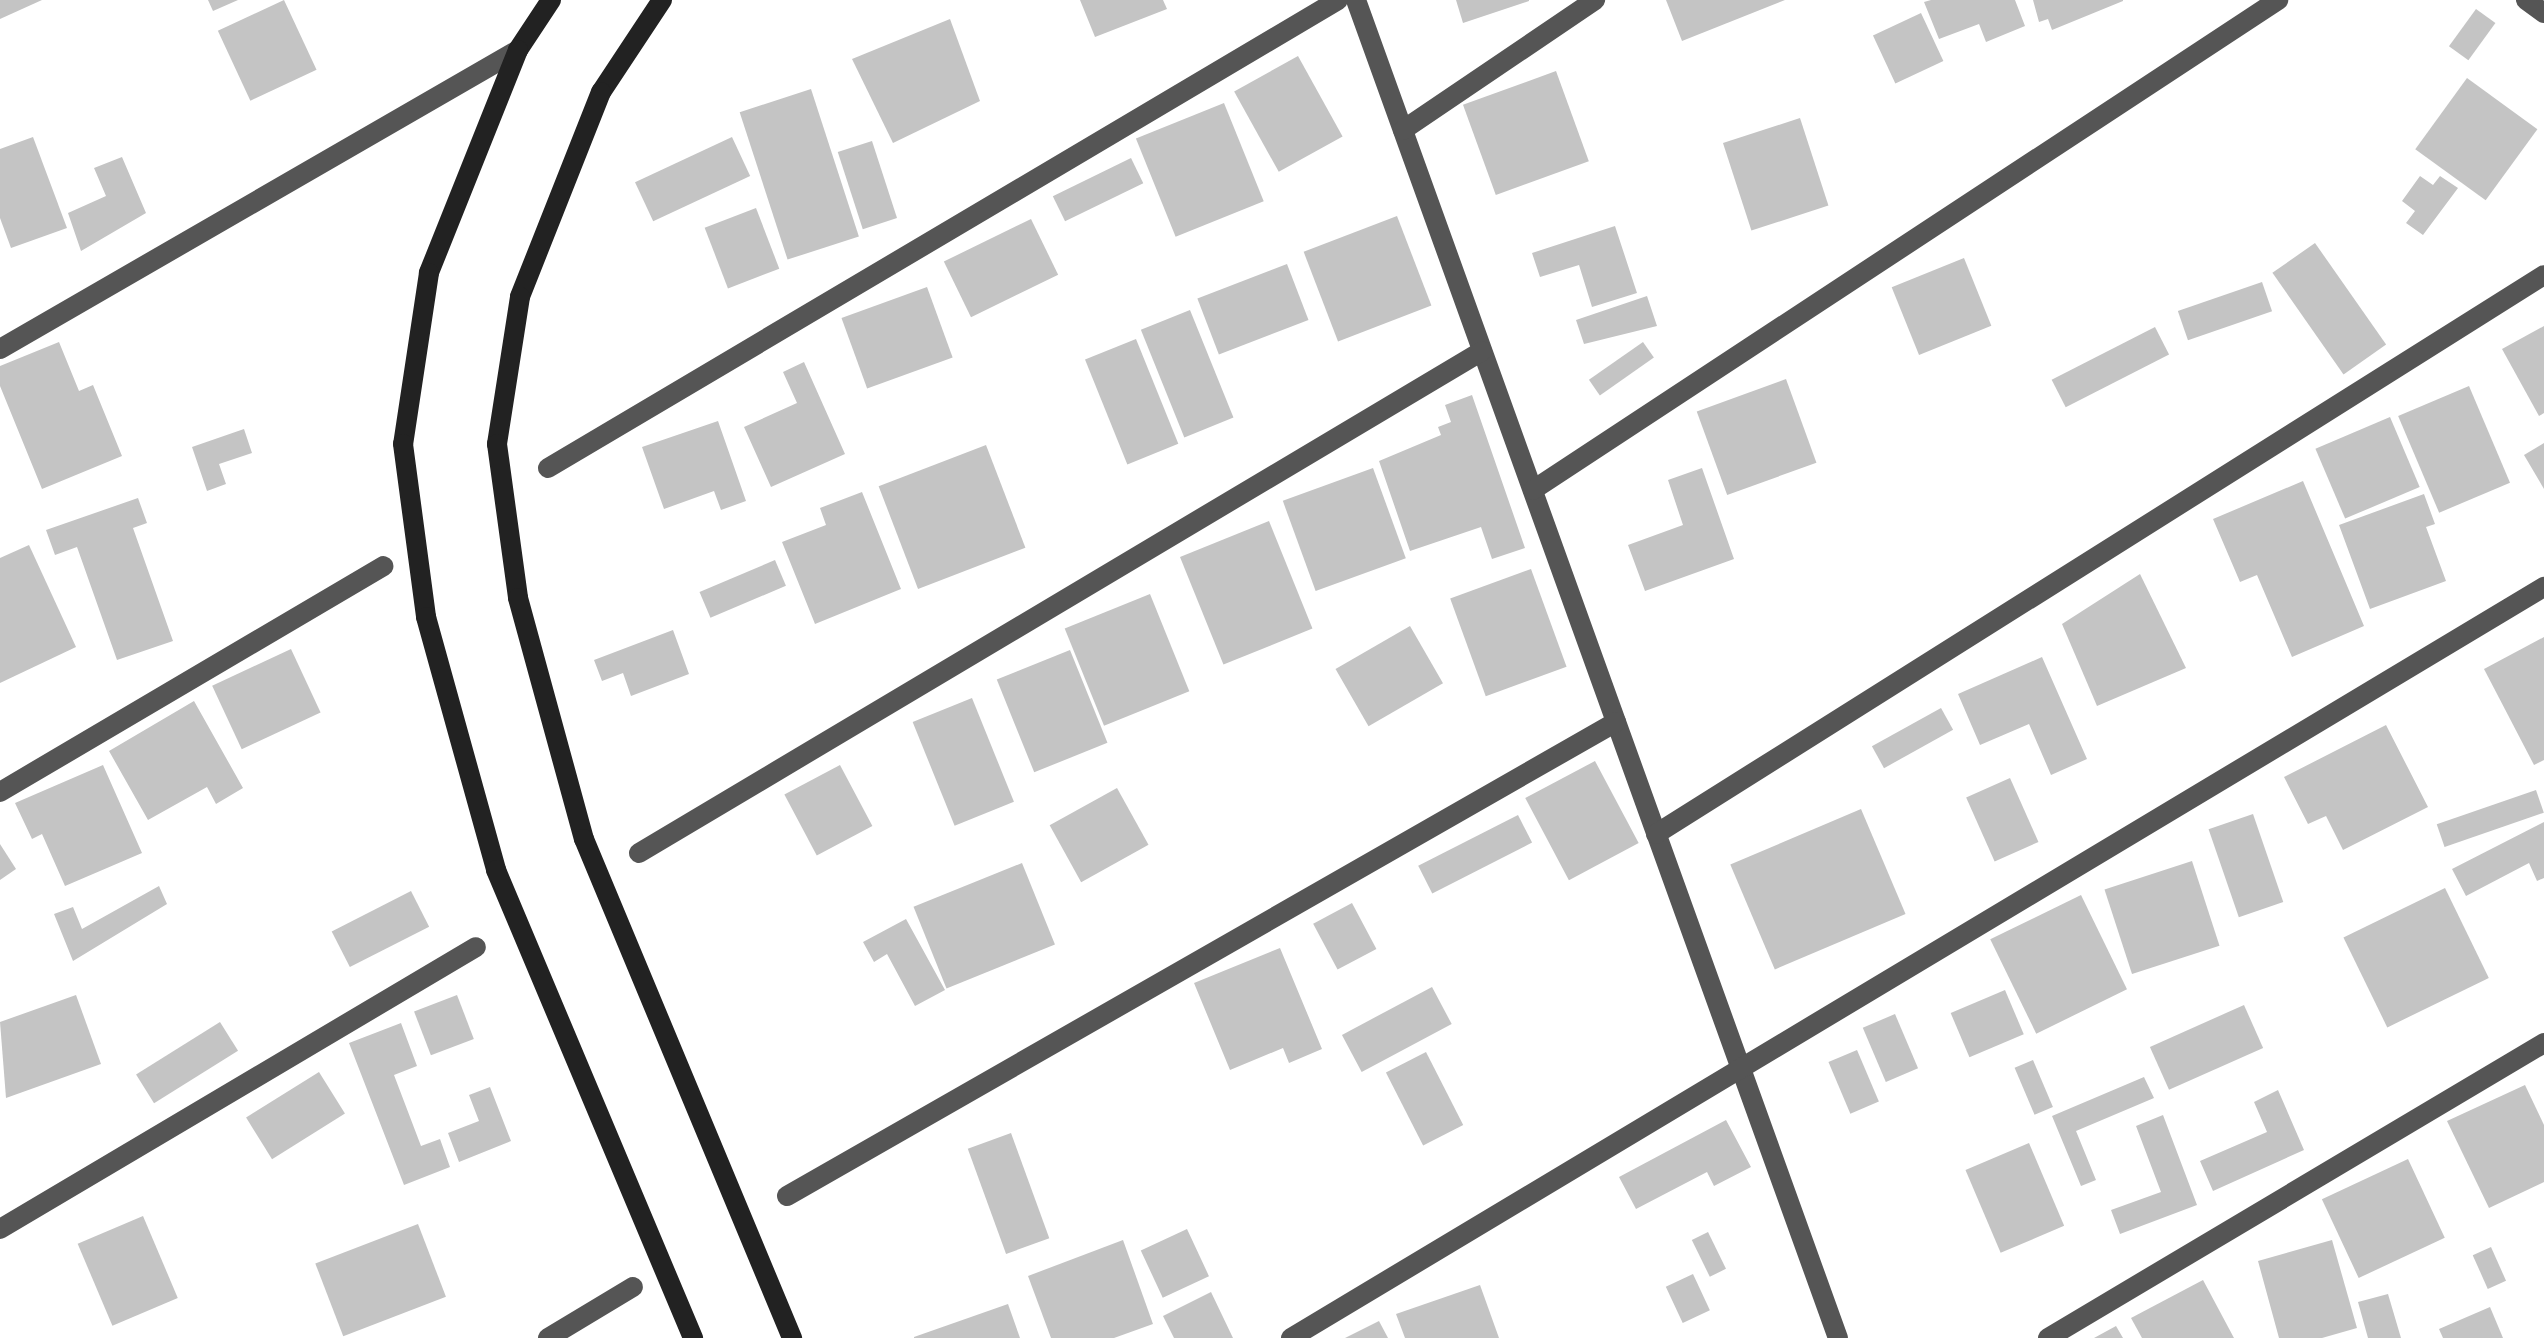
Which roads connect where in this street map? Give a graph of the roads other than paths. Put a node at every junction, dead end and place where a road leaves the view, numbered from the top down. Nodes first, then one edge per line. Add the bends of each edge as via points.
1 (550, 0) edge
2 (662, 0) edge
3 (1338, 0) edge
4 (1356, 0) edge
5 (1595, 0) edge
6 (2278, 0) edge
7 (2526, 0) edge
8 (2544, 13) edge
9 (518, 50) junction
10 (1403, 130) junction
11 (2544, 275) edge
12 (0, 349) edge
13 (1482, 351) junction
14 (548, 468) dead end
15 (1532, 490) junction
16 (383, 566) dead end
17 (2544, 586) edge
18 (1616, 722) junction
19 (0, 792) edge
20 (1656, 834) junction
21 (639, 852) dead end
22 (476, 947) dead end
23 (2544, 1043) edge
24 (1740, 1067) junction
25 (788, 1196) dead end
26 (0, 1229) edge
27 (633, 1287) dead end
28 (548, 1338) edge
29 (693, 1338) edge
30 (792, 1338) edge
31 (1292, 1338) edge
32 (1838, 1338) edge
33 (2048, 1338) edge

1 - 9 main road
2 - 30 main road via 601,92 520,297 497,444 518,598 584,839
3 - 14 street
4 - 10 street
5 - 10 street
6 - 15 street
7 - 8 street
9 - 12 street
9 - 29 main road via 429,273 403,444 426,617 496,870
10 - 13 street
11 - 20 street
13 - 15 street
13 - 21 street
15 - 18 street
16 - 19 street
17 - 24 street
18 - 20 street
18 - 25 street
20 - 24 street
22 - 26 street
23 - 33 street
24 - 31 street
24 - 32 street
27 - 28 street

